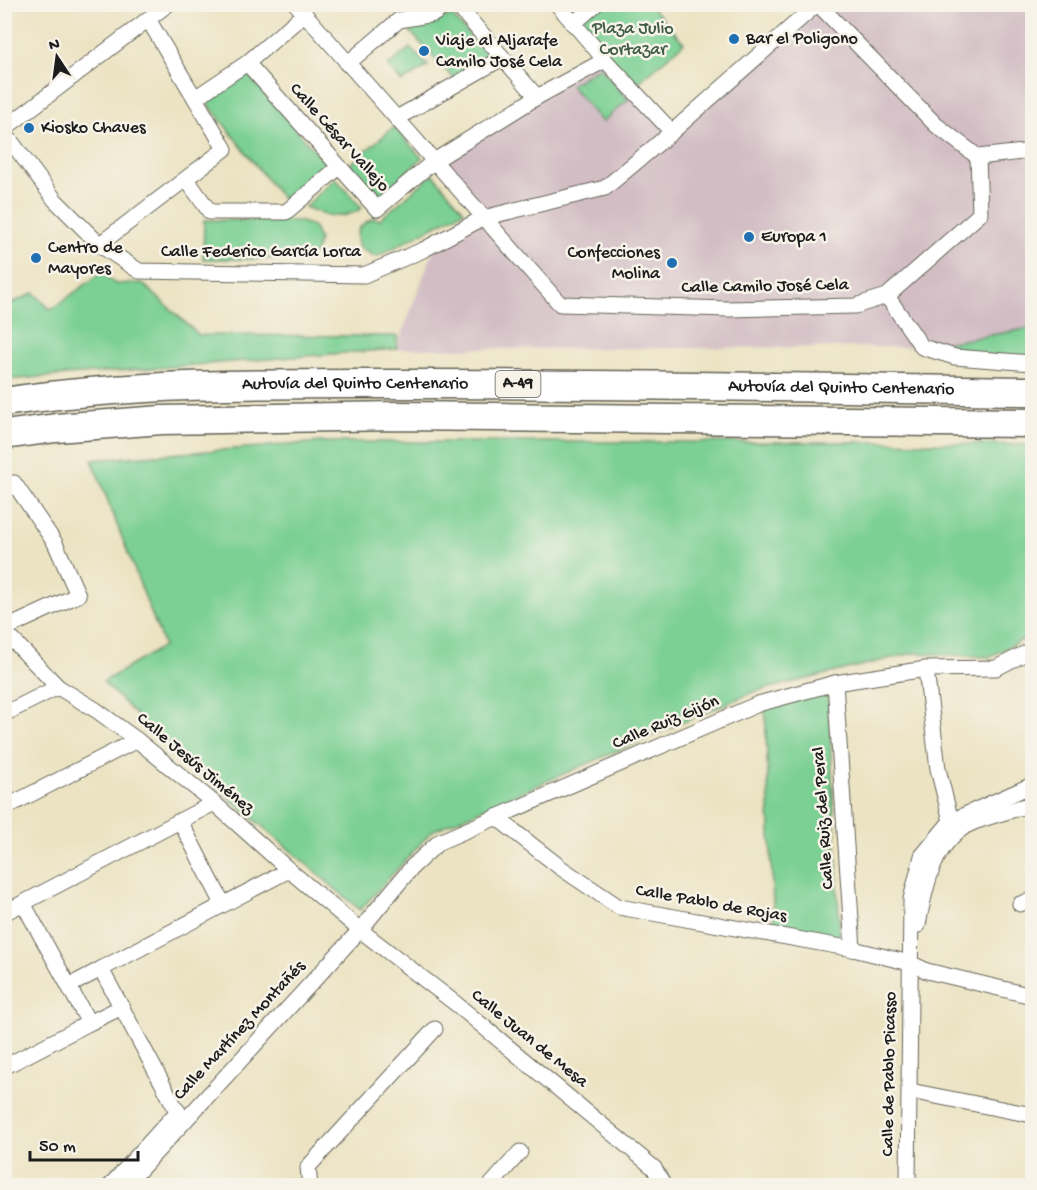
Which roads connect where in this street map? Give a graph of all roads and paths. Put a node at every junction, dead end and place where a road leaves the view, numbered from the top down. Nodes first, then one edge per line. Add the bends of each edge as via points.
1 (168, 4) edge
2 (448, 4) edge
3 (456, 4) edge
4 (557, 4) edge
5 (596, 4) edge
6 (818, 4) edge
7 (300, 10) edge
8 (148, 19) junction
9 (573, 24) junction
10 (502, 58) junction
11 (605, 60) junction
12 (247, 63) junction
13 (347, 64) junction
14 (537, 97) junction
15 (195, 98) junction
16 (396, 118) junction
17 (4, 130) edge
18 (672, 132) junction
19 (1032, 151) edge
20 (978, 157) junction
21 (434, 161) junction
22 (339, 167) junction
23 (187, 180) junction
24 (483, 218) junction
25 (100, 244) junction
26 (887, 296) junction
27 (1032, 363) edge
28 (1032, 391) edge
29 (4, 402) edge
30 (1032, 423) edge
31 (4, 435) edge
32 (9, 483) edge
33 (4, 630) edge
34 (1032, 650) edge
35 (926, 669) junction
36 (834, 683) junction
37 (58, 687) junction
38 (4, 714) edge
39 (137, 740) junction
40 (1032, 785) edge
41 (214, 803) junction
42 (1032, 804) edge
43 (4, 808) edge
44 (496, 817) junction
45 (180, 820) junction
46 (951, 821) junction
47 (289, 870) junction
48 (1032, 900) edge
49 (23, 903) junction
50 (223, 904) junction
51 (1032, 906) edge
52 (4, 913) edge
53 (360, 930) junction
54 (853, 950) junction
55 (910, 963) junction
56 (101, 969) junction
57 (69, 986) junction
58 (1032, 996) edge
59 (122, 1007) junction
60 (89, 1023) junction
61 (435, 1029) dead end
62 (4, 1067) edge
63 (910, 1091) junction
64 (1032, 1115) edge
65 (180, 1117) junction
66 (520, 1152) dead end
67 (110, 1185) edge
68 (125, 1185) edge
69 (310, 1185) edge
70 (489, 1185) edge
71 (664, 1185) edge
72 (908, 1185) edge

1 - 8 street
2 - 13 street via 434,14 399,20
3 - 10 street
4 - 9 street
5 - 9 street
6 - 18 street, Calle Federico García Lorca
6 - 20 street via 936,125
7 - 12 street
7 - 13 street, Calle Camilo José Cela
8 - 15 street
8 - 17 street
9 - 11 street
10 - 14 street
10 - 16 street
11 - 14 street
11 - 18 street
12 - 15 street
12 - 22 street, Calle César Vallejo
13 - 16 street, Calle Camilo José Cela
14 - 21 street
15 - 23 street via 225,149
16 - 21 street, Calle Camilo José Cela
17 - 25 street, Calle Federico García Lorca via 55,200
18 - 24 street, Calle Federico García Lorca via 604,188
19 - 20 street
20 - 26 street, Calle Camilo José Cela via 980,214
21 - 22 street, Calle César Vallejo via 377,209
21 - 24 street, Calle Camilo José Cela
22 - 23 street via 286,212 210,212
23 - 25 street
24 - 25 street, Calle Federico García Lorca via 364,275 139,271
24 - 26 street, Calle Camilo José Cela via 560,304 728,309 855,306
26 - 27 street via 922,347 955,357
28 - 29 highway, Autovía del Quinto Centenario / A-49 via 314,384 178,387
30 - 31 highway, Autovía del Quinto Centenario / A-49 via 399,416 162,420
32 - 33 street via 55,543 78,595
33 - 37 street, Calle Jesús Jiménez
34 - 35 street, Calle Ruiz Gijón via 996,668
35 - 36 street, Calle Ruiz Gijón
35 - 46 street via 938,769
36 - 44 street, Calle Ruiz Gijón via 758,704
36 - 54 street, Calle Ruiz del Peral
37 - 38 street
37 - 39 street, Calle Jesús Jiménez
39 - 41 street, Calle Jesús Jiménez
39 - 43 street
40 - 46 street, Calle de Pablo Picasso
41 - 45 street
41 - 47 street, Calle Jesús Jiménez
42 - 55 street, Calle de Pablo Picasso via 972,823 950,838 937,857
44 - 53 street, Calle Ruiz Gijón via 439,842 412,867
44 - 54 street, Calle Pablo de Rojas via 620,907
45 - 49 street
45 - 50 street
46 - 55 street, Calle de Pablo Picasso via 922,856 911,899
47 - 50 street
47 - 53 street, Calle Jesús Jiménez
48 - 51 street via 1020,904
49 - 52 street
49 - 57 street
50 - 56 street
53 - 65 street, Calle Martínez Montañés
53 - 71 street, Calle Juan de Mesa via 645,1160
54 - 55 street, Calle Pablo de Rojas
55 - 58 street, Calle Pablo de Rojas via 927,971
55 - 63 street, Calle de Pablo Picasso
56 - 57 street
56 - 59 street
57 - 60 street
59 - 60 street
59 - 65 street
60 - 62 street
61 - 69 street via 308,1167
63 - 64 street
63 - 72 street, Calle de Pablo Picasso
65 - 67 street, Calle Martínez Montañés
65 - 68 street, Calle Martínez Montañés
66 - 70 street

